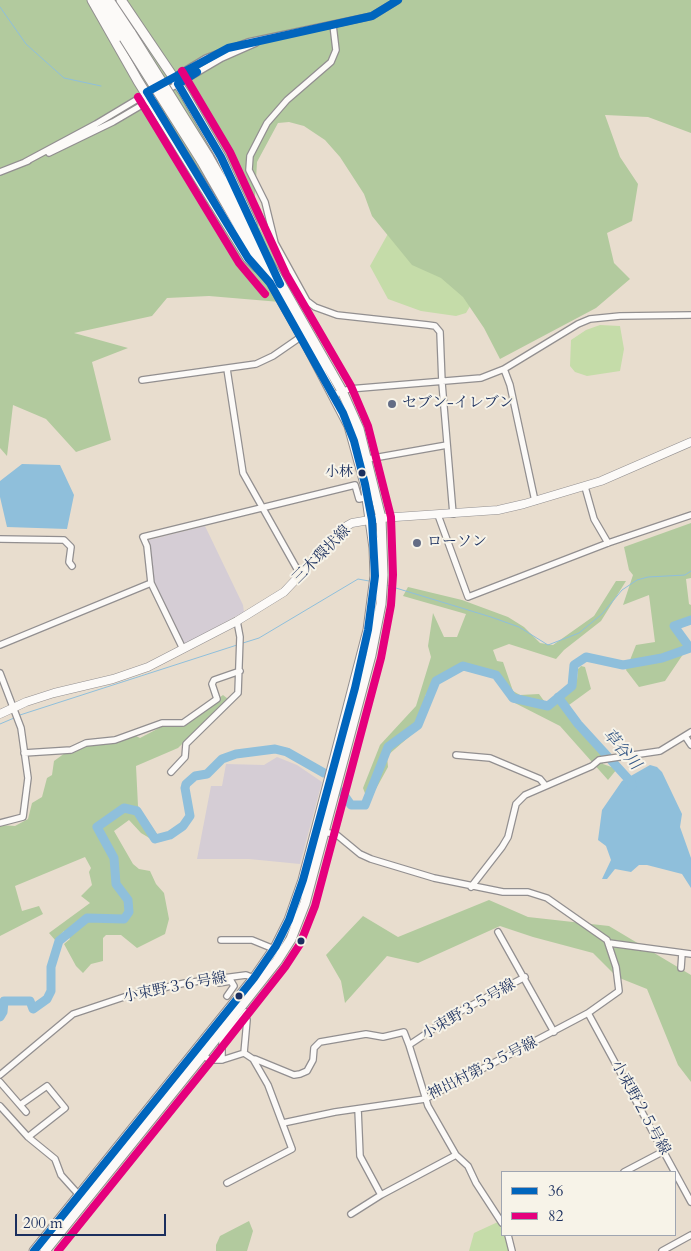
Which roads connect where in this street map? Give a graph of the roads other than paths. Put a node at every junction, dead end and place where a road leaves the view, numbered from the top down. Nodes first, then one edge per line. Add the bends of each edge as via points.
1 (92, 0) edge
2 (100, 0) edge
3 (109, 0) edge
4 (120, 0) edge
5 (398, 0) edge
6 (333, 25) junction
7 (127, 35) junction
8 (175, 80) junction
9 (149, 96) junction
10 (0, 172) edge
11 (274, 281) junction
12 (691, 315) edge
13 (302, 336) junction
14 (227, 369) junction
15 (504, 369) junction
16 (142, 380) dead end
17 (442, 383) junction
18 (338, 393) junction
19 (691, 442) edge
20 (447, 445) junction
21 (368, 459) junction
22 (585, 487) junction
23 (368, 497) junction
24 (534, 501) junction
25 (263, 508) junction
26 (453, 514) junction
27 (691, 514) edge
28 (438, 515) junction
29 (376, 519) junction
30 (0, 539) edge
31 (608, 543) junction
32 (72, 566) dead end
33 (301, 576) junction
34 (151, 583) junction
35 (237, 621) junction
36 (0, 645) edge
37 (182, 649) junction
38 (240, 671) junction
39 (0, 674) edge
40 (12, 708) junction
41 (0, 714) edge
42 (691, 732) edge
43 (685, 736) junction
44 (691, 745) edge
45 (24, 754) junction
46 (456, 755) dead end
47 (171, 772) dead end
48 (545, 784) junction
49 (0, 823) edge
50 (320, 830) junction
51 (470, 887) junction
52 (498, 932) dead end
53 (221, 940) dead end
54 (610, 943) junction
55 (274, 949) junction
56 (682, 953) junction
57 (691, 954) edge
58 (681, 968) dead end
59 (525, 977) junction
60 (254, 978) junction
61 (216, 979) junction
62 (227, 996) dead end
63 (246, 1012) dead end
64 (588, 1013) junction
65 (248, 1020) dead end
66 (554, 1032) junction
67 (410, 1045) junction
68 (200, 1052) junction
69 (244, 1053) junction
70 (253, 1059) junction
71 (222, 1060) junction
72 (0, 1075) edge
73 (0, 1082) edge
74 (426, 1099) junction
75 (20, 1105) junction
76 (0, 1106) edge
77 (358, 1109) junction
78 (26, 1112) dead end
79 (283, 1123) junction
80 (28, 1137) junction
81 (664, 1151) junction
82 (456, 1155) junction
83 (626, 1171) edge
84 (675, 1171) edge
85 (676, 1174) edge
86 (227, 1183) dead end
87 (79, 1195) junction
88 (381, 1195) junction
89 (691, 1202) edge
90 (351, 1214) dead end
91 (501, 1221) edge
92 (691, 1234) edge
93 (508, 1236) edge
94 (34, 1251) edge
95 (45, 1251) edge
96 (512, 1251) edge
97 (662, 1251) edge

1 - 9 highway
2 - 7 highway
3 - 7 highway
4 - 8 highway
5 - 6 street via 372,16
6 - 8 street via 276,36
6 - 17 street via 336,50 331,62 287,100 268,123 250,156 249,170 265,202 276,243 307,301 337,315 435,326 440,332
7 - 11 highway, bridge via 204,158
8 - 9 street
8 - 11 highway via 221,157
9 - 10 street
9 - 11 highway via 248,258
11 - 13 highway
11 - 18 highway
12 - 15 street via 590,319
13 - 14 street via 256,364
13 - 18 highway
14 - 16 street
14 - 25 street via 242,473
15 - 17 street via 481,378
15 - 24 street
17 - 18 street via 387,385
17 - 20 street
18 - 21 highway via 359,429
18 - 23 highway
19 - 22 main road, 三木環状線
20 - 21 street
20 - 26 street
21 - 29 highway
22 - 24 main road, 三木環状線
22 - 31 street via 594,519
23 - 25 street via 360,499 355,485
23 - 29 highway
24 - 26 main road, 三木環状線 via 498,510
25 - 33 street
25 - 34 street via 143,537
26 - 28 main road, 三木環状線
27 - 31 street
28 - 29 main road, 三木環状線
28 - 31 street via 468,597
29 - 33 main road, 三木環状線 via 345,527
29 - 50 highway via 368,630
30 - 32 street via 64,540 71,548 69,562
33 - 35 main road, 三木環状線 via 284,592
34 - 36 street
34 - 37 street
35 - 37 main road, 三木環状線
35 - 38 street
37 - 40 main road, 三木環状線 via 148,667
38 - 45 street via 214,680 212,684 217,698 183,723 162,723 115,740 86,744 72,750
38 - 47 street via 238,693 186,744 185,757
39 - 40 street
40 - 41 main road, 三木環状線
40 - 45 street via 21,728
42 - 43 street
43 - 44 street
43 - 48 street via 660,750 608,757
45 - 49 street via 28,778 23,817
46 - 48 street via 490,758
48 - 51 street via 516,804 508,837
50 - 51 street via 337,835 371,859
50 - 55 highway via 299,894
50 - 68 highway via 305,903 284,952
51 - 54 street via 528,892 547,898
52 - 59 street
53 - 55 street via 252,940
54 - 56 street
54 - 64 street, 神出村第３５号線 via 618,991
55 - 60 highway
56 - 57 street
56 - 58 street
59 - 66 street
59 - 67 street, 小束野３５号線 via 457,1013
60 - 61 street, 小束野３６号線 via 246,975
60 - 68 highway
61 - 62 street via 219,983 231,981 234,986
61 - 72 street, 小束野３６号線 via 144,992 73,1014
63 - 71 street via 222,1041
64 - 66 street, 神出村第３５号線
64 - 81 street, 小束野２５号線
65 - 69 street
66 - 74 street, 神出村第３５号線
67 - 70 street via 404,1032 383,1037 366,1034 320,1042 314,1048 313,1060 307,1071 294,1075
67 - 74 street, 小束野３５号線
68 - 71 street via 210,1060
68 - 87 highway
68 - 95 highway
69 - 70 street
69 - 71 street
70 - 79 street via 268,1085
73 - 75 street
74 - 77 street, 神出村第３５号線
74 - 82 street, 小束野３５号線
75 - 78 street
75 - 80 street via 47,1086 65,1108
76 - 80 street
77 - 79 street, 神出村第３５号線
77 - 88 street via 360,1156
79 - 86 street via 292,1149
80 - 87 street via 55,1159 61,1175
81 - 83 street
81 - 84 street, 小束野２５号線
82 - 88 street
82 - 91 street, 小束野３５号線 via 468,1166
85 - 89 street, 小束野２５号線
87 - 94 highway
88 - 90 street
92 - 97 street
93 - 96 street

